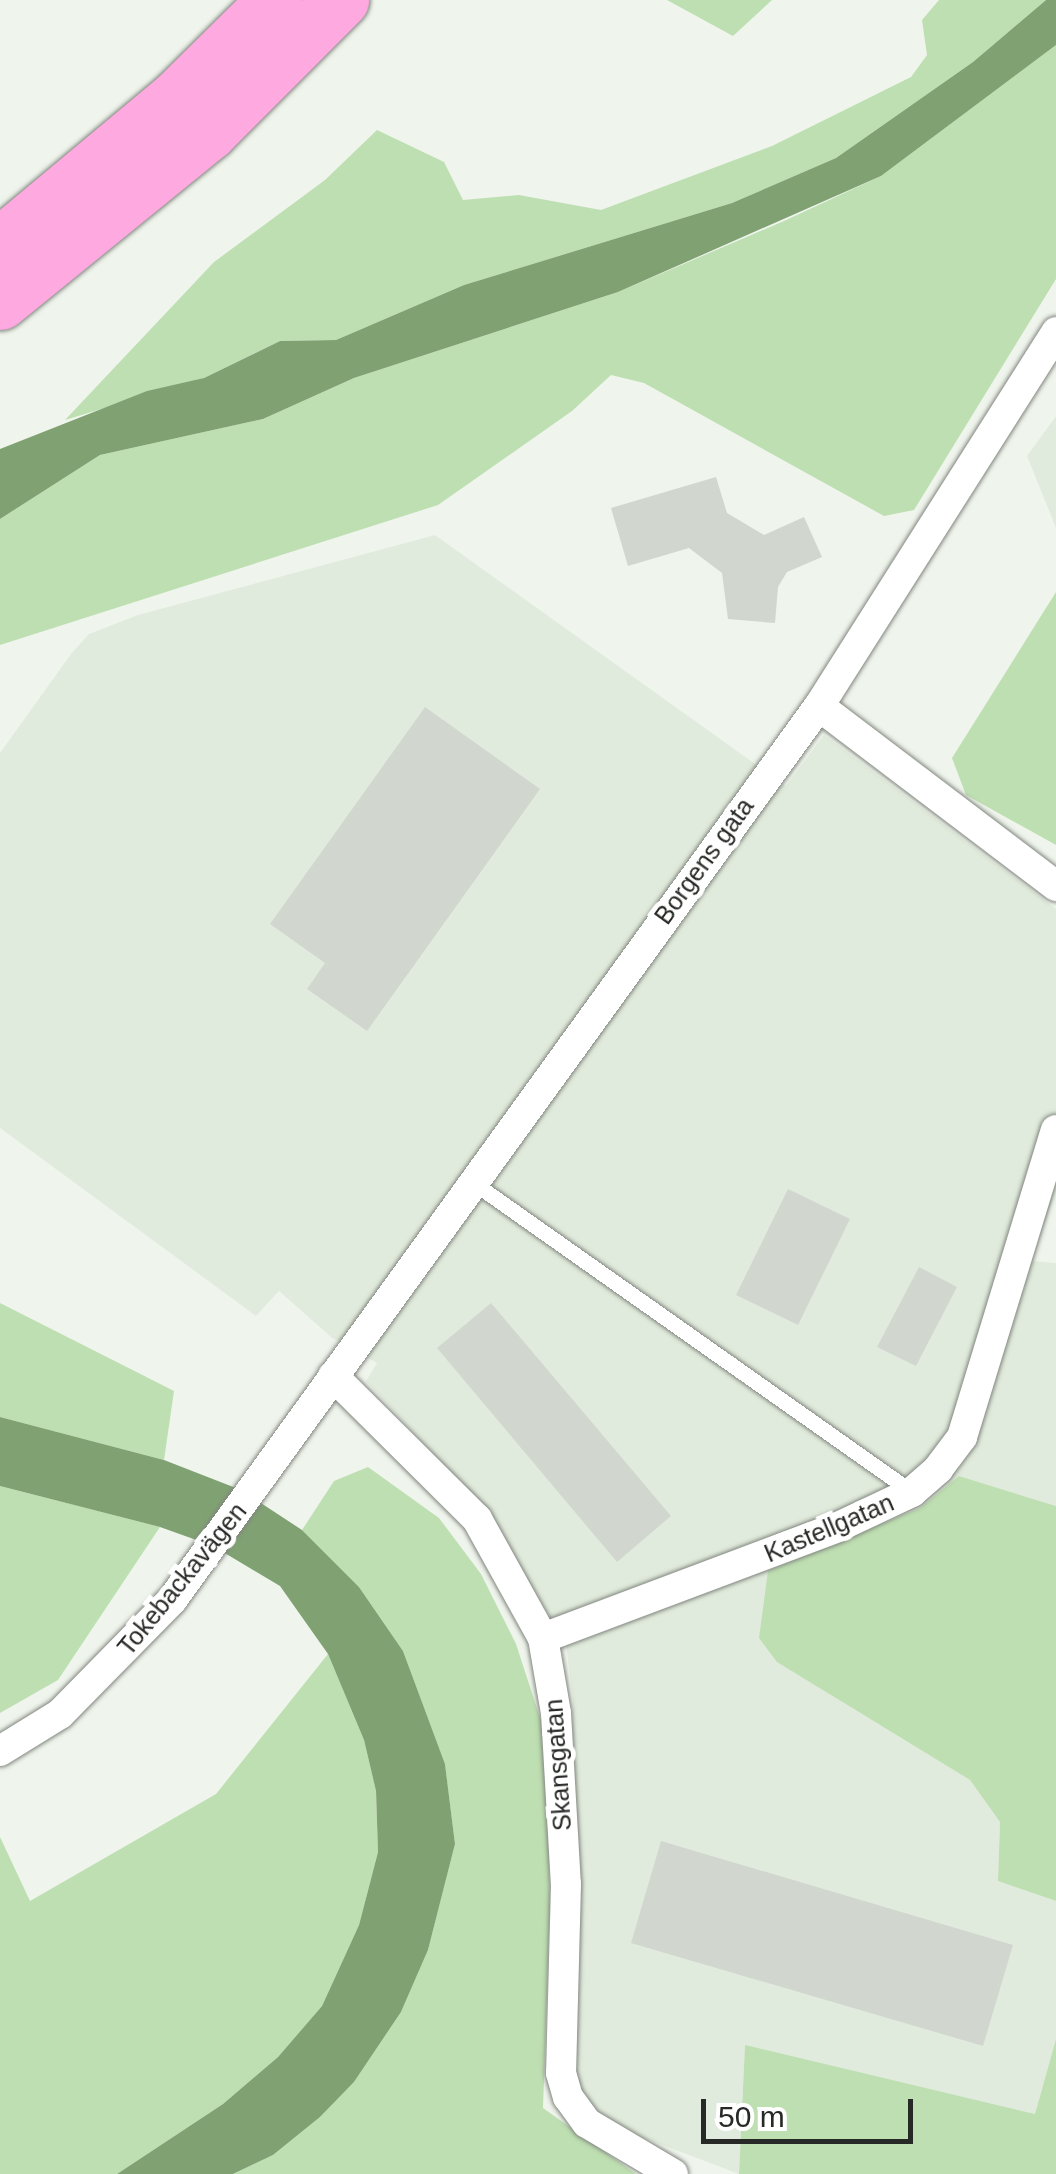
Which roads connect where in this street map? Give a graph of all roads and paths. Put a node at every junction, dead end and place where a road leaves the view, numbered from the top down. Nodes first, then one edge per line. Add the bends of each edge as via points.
1 (275, 0) edge
2 (341, 0) edge
3 (0, 244) edge
4 (0, 302) edge
5 (1056, 332) edge
6 (819, 706) junction
7 (1056, 886) edge
8 (1056, 1130) edge
9 (471, 1181) junction
10 (334, 1376) junction
11 (912, 1492) junction
12 (542, 1638) junction
13 (0, 1751) edge
14 (673, 2174) edge

1 - 3 highway via 178,96
2 - 4 highway via 209,132
5 - 6 street, Borgens gata
6 - 7 street
6 - 9 street, Borgens gata
8 - 11 street, Kastellgatan via 962,1436
9 - 10 street, Borgens gata
9 - 11 lane
10 - 12 street, Skansgatan via 477,1519
10 - 13 street, Tokebackavägen via 172,1600 60,1714
11 - 12 street, Kastellgatan via 838,1527
12 - 14 street, Skansgatan via 556,1713 566,1884 561,2072 568,2097 587,2123

